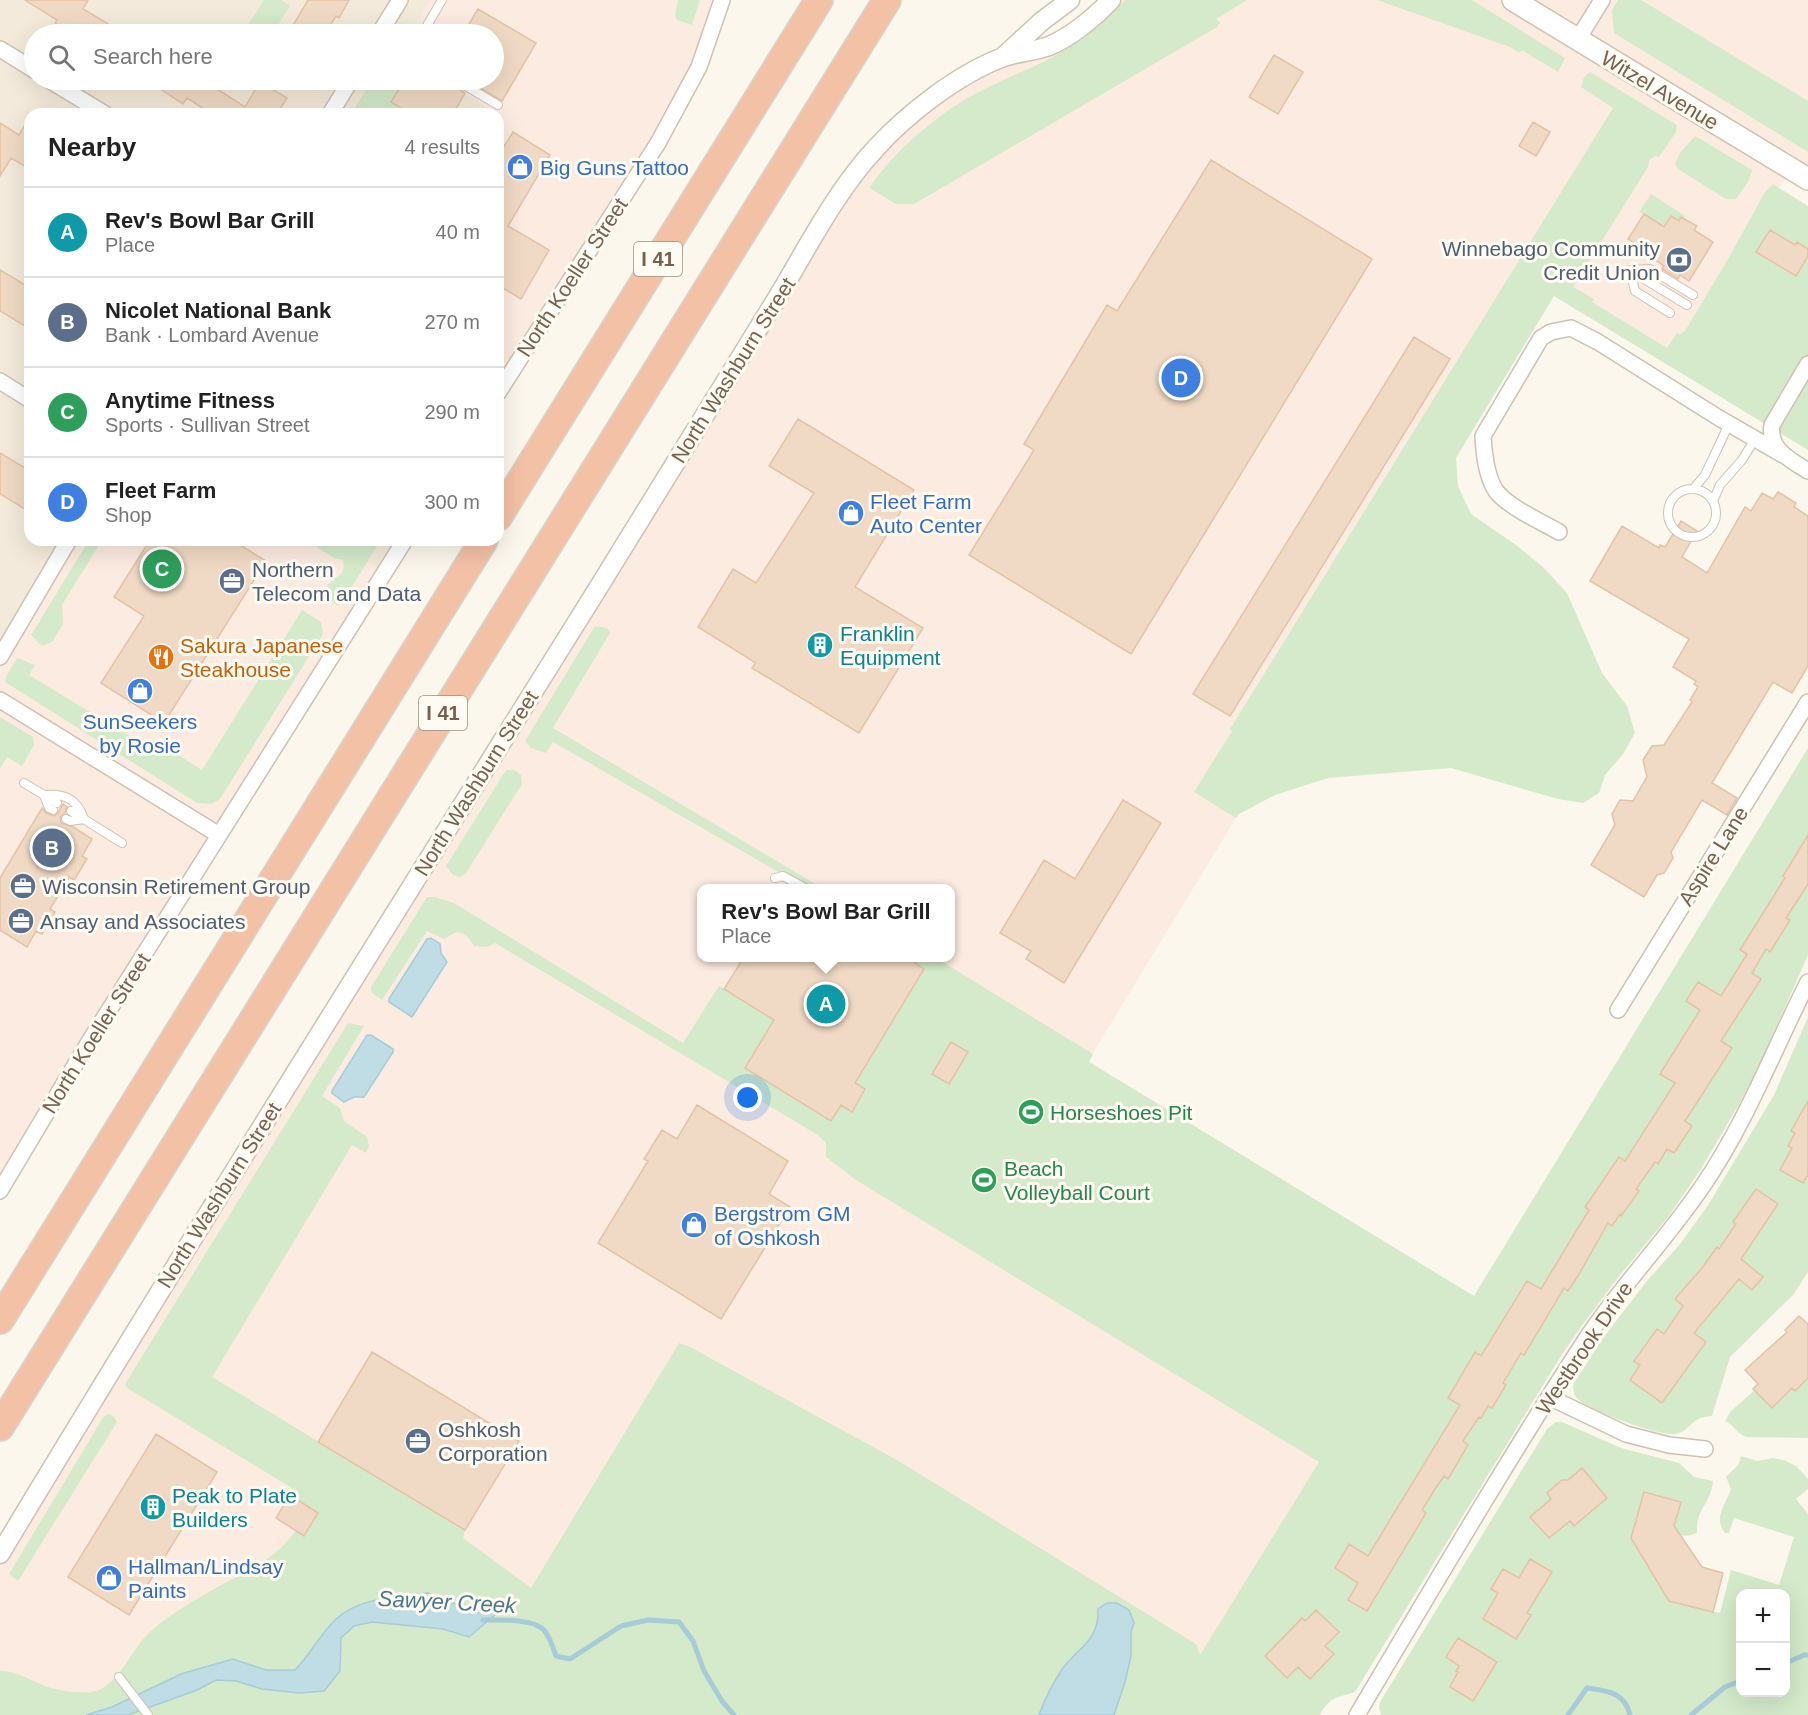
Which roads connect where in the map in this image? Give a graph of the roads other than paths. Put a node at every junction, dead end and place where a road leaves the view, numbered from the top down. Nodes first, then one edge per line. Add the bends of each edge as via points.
1 (400, 0) edge
2 (442, 0) edge
3 (722, 0) edge
4 (819, 0) edge
5 (887, 0) edge
6 (1070, 0) edge
7 (1111, 0) edge
8 (1513, 0) edge
9 (1602, 0) edge
10 (385, 24) edge
11 (428, 24) edge
12 (1578, 39) junction
13 (0, 49) edge
14 (1001, 58) junction
15 (24, 64) edge
16 (66, 90) edge
17 (345, 90) edge
18 (473, 90) edge
19 (498, 105) dead end
20 (95, 108) edge
21 (334, 108) edge
22 (1808, 179) edge
23 (1630, 270) junction
24 (1693, 295) dead end
25 (1687, 305) dead end
26 (1670, 313) dead end
27 (1808, 364) edge
28 (0, 381) edge
29 (504, 384) edge
30 (24, 396) edge
31 (1729, 424) junction
32 (1755, 439) junction
33 (1783, 455) junction
34 (1808, 471) edge
35 (1693, 489) junction
36 (1713, 501) junction
37 (504, 507) edge
38 (1559, 532) dead end
39 (65, 546) edge
40 (401, 546) edge
41 (480, 546) edge
42 (0, 657) edge
43 (0, 700) edge
44 (1808, 702) edge
45 (24, 783) dead end
46 (44, 795) junction
47 (55, 806) dead end
48 (69, 815) dead end
49 (84, 819) junction
50 (219, 835) junction
51 (122, 843) dead end
52 (775, 878) dead end
53 (798, 884) edge
54 (1808, 982) edge
55 (1618, 1010) dead end
56 (0, 1191) edge
57 (0, 1320) edge
58 (1549, 1397) junction
59 (0, 1427) edge
60 (1705, 1449) dead end
61 (0, 1554) edge
62 (118, 1677) dead end
63 (148, 1715) edge
64 (1357, 1715) edge

1 - 10 street
2 - 11 lane
3 - 29 street, North Koeller Street via 699,67 658,143
4 - 37 highway, I 41
5 - 59 highway, I 41
6 - 14 street, North Washburn Street
7 - 14 street, North Washburn Street via 1073,32 1050,45
8 - 12 main road, Witzel Avenue
9 - 12 street
12 - 22 main road, Witzel Avenue
13 - 15 street
14 - 61 street, North Washburn Street via 960,79 908,118 873,151 840,195 146,1312
16 - 20 street
17 - 21 street
18 - 19 lane
23 - 24 lane via 1650,269
23 - 25 lane
23 - 26 lane via 1635,291
27 - 33 street via 1772,425 1770,434
28 - 30 street
31 - 32 street
31 - 35 lane via 1705,475
31 - 38 street via 1571,328 1541,338 1483,436 1484,453 1496,490 1506,501
32 - 33 street
32 - 36 lane via 1720,485
33 - 34 street
35 - 36 lane
35 - 36 lane via 1679,493 1669,504 1668,519 1677,532 1692,537 1708,532 1716,517
39 - 42 street
40 - 50 street, North Koeller Street
41 - 57 highway, I 41
43 - 50 street
44 - 55 street, Aspire Lane
45 - 46 lane
46 - 47 lane
46 - 49 lane via 59,793 79,806
48 - 49 lane
49 - 51 lane
50 - 56 street, North Koeller Street
52 - 53 lane via 783,876
54 - 58 street, Westbrook Drive via 1734,1136 1702,1187 1608,1306
58 - 60 street via 1626,1434
58 - 64 street, Westbrook Drive
62 - 63 lane

